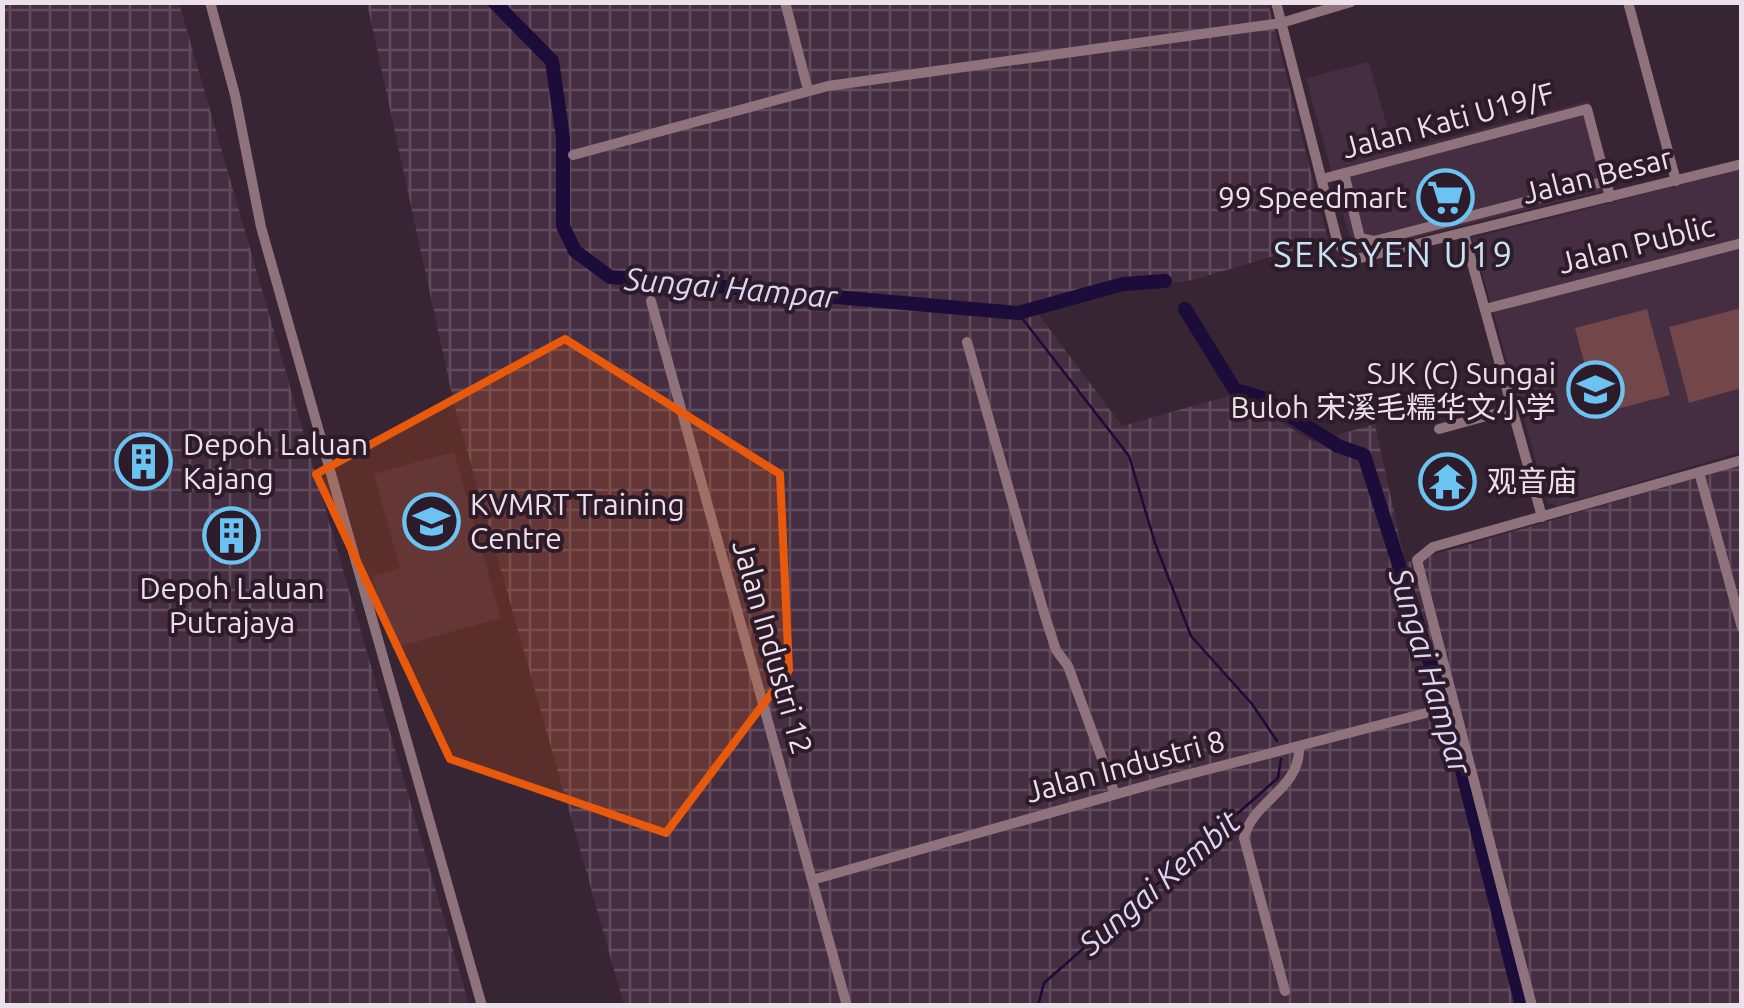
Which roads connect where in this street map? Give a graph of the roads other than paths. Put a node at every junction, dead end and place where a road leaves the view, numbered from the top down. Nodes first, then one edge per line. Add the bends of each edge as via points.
1 (210, 2) edge
2 (785, 2) edge
3 (1276, 2) edge
4 (1351, 2) edge
5 (1628, 2) edge
6 (1281, 23) junction
7 (808, 90) junction
8 (573, 154) dead end
9 (1742, 164) edge
10 (1344, 173) junction
11 (1322, 179) junction
12 (1676, 180) junction
13 (1606, 181) junction
14 (1610, 197) junction
15 (1464, 234) junction
16 (1742, 243) edge
17 (651, 301) dead end
18 (1484, 309) junction
19 (966, 342) dead end
20 (1512, 409) junction
21 (1439, 429) dead end
22 (1742, 460) edge
23 (1699, 472) junction
24 (1542, 518) junction
25 (1742, 628) edge
26 (1448, 708) junction
27 (1299, 746) junction
28 (1115, 794) junction
29 (812, 880) junction
30 (1285, 991) dead end
31 (482, 1006) edge
32 (847, 1006) edge
33 (1532, 1006) edge

1 - 31 street via 261,227
2 - 7 street
3 - 6 street
4 - 6 street
5 - 12 street
6 - 7 street
6 - 11 street
7 - 8 street
9 - 12 street, Jalan Besar
10 - 11 street, Jalan Kati U19/F
10 - 13 street via 1360,238 1374,241
10 - 13 street, Jalan Kati U19/F via 1588,109
11 - 15 street, Jalan Besar via 1347,258 1359,261
12 - 14 street, Jalan Besar
13 - 14 street
14 - 15 street, Jalan Besar
15 - 18 street
16 - 18 street, Jalan Public
17 - 29 street, Jalan Industri 12
18 - 20 street
19 - 28 street via 1056,650 1068,666
20 - 21 street
20 - 24 street
22 - 23 street
23 - 24 street
23 - 25 street
24 - 26 street via 1433,547 1418,557
26 - 27 street, Jalan Industri 8
26 - 33 street
27 - 28 street, Jalan Industri 8
27 - 30 street via 1293,777 1244,838
28 - 29 street, Jalan Industri 8
29 - 32 street, Jalan Industri 12

